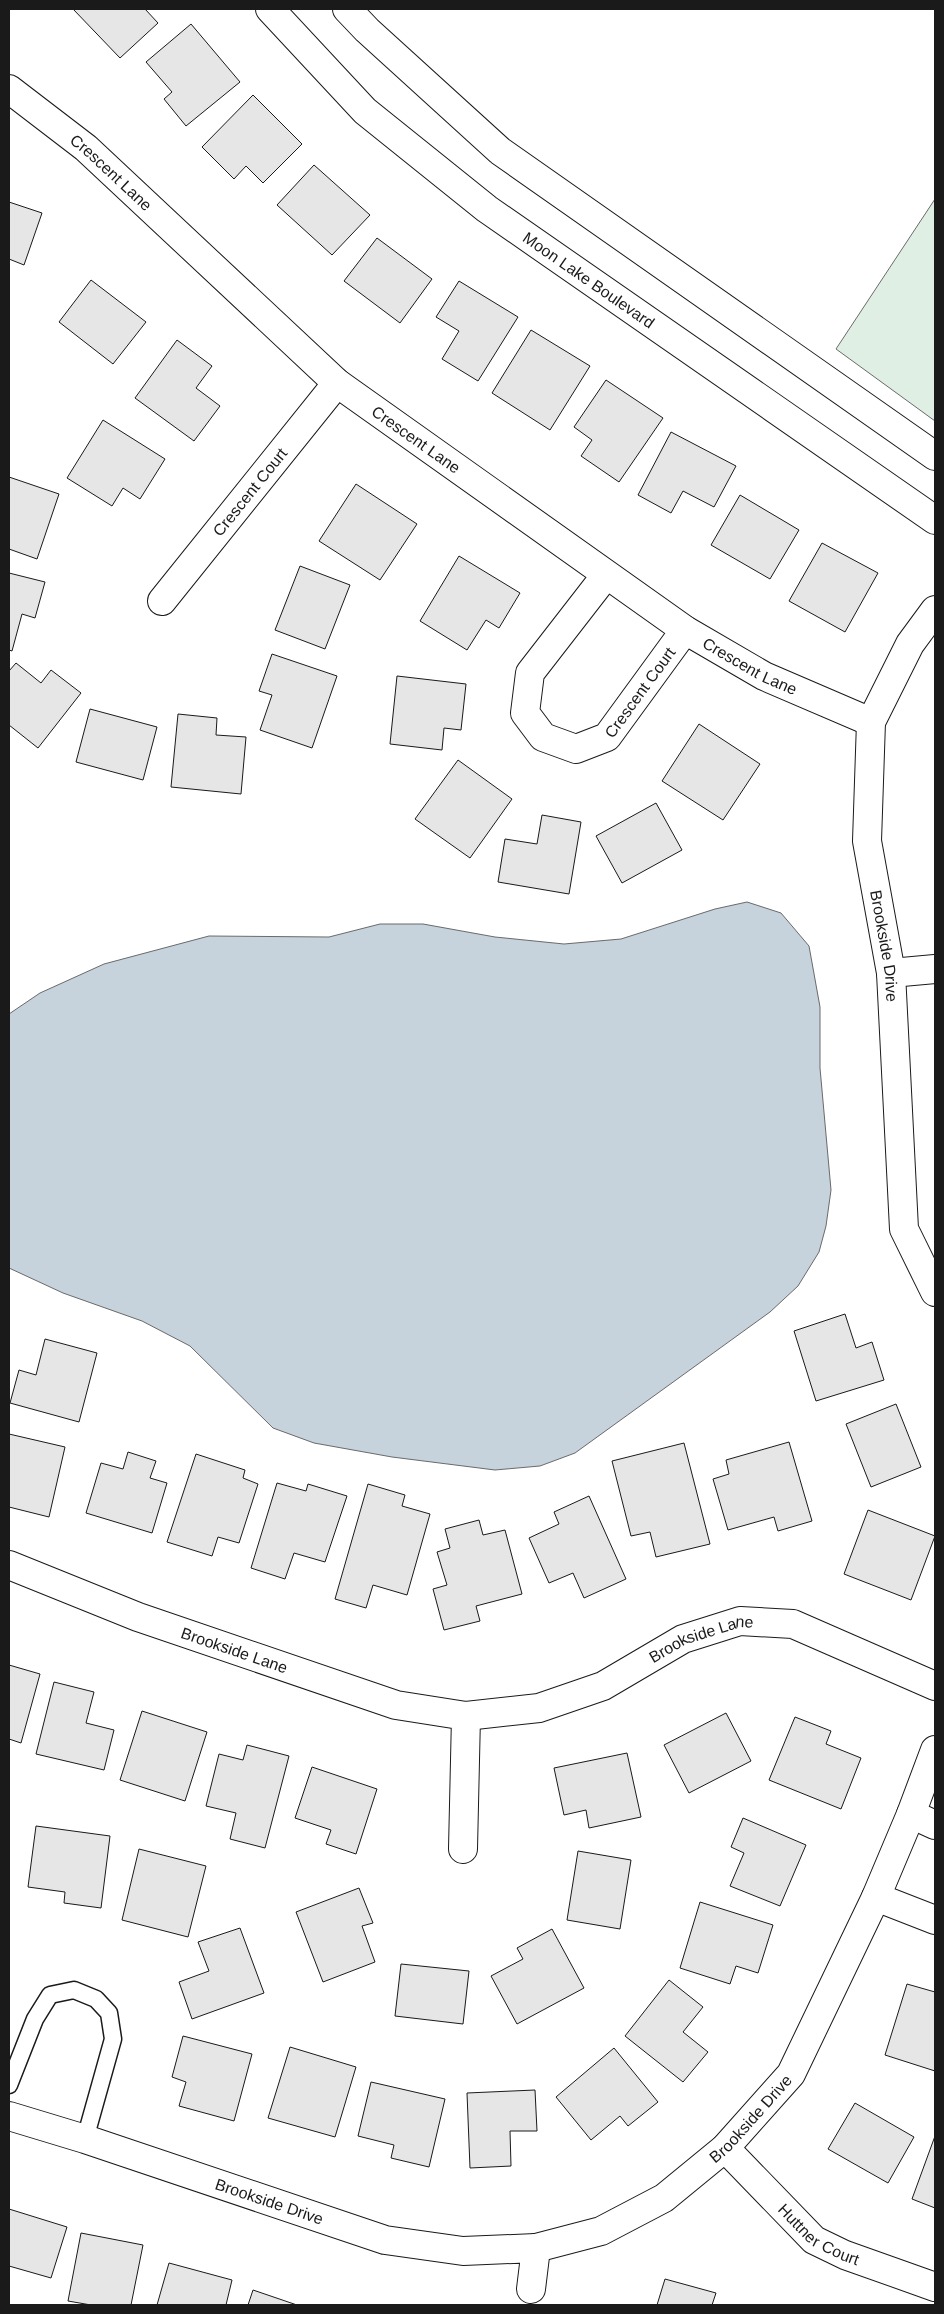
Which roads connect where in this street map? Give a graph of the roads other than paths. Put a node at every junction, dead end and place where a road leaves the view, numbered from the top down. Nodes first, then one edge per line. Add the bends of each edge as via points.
1 (270, 9) edge
2 (348, 9) edge
3 (9, 89) edge
4 (337, 383) junction
5 (935, 456) edge
6 (935, 520) edge
7 (606, 574) junction
8 (162, 601) dead end
9 (935, 610) edge
10 (685, 630) junction
11 (871, 722) junction
12 (935, 969) edge
13 (891, 974) junction
14 (935, 1292) edge
15 (9, 1565) edge
16 (935, 1686) edge
17 (466, 1716) junction
18 (935, 1750) edge
19 (923, 1820) edge
20 (463, 1850) dead end
21 (876, 1897) junction
22 (935, 1920) edge
23 (9, 2084) edge
24 (9, 2116) edge
25 (85, 2139) junction
26 (725, 2148) junction
27 (536, 2248) junction
28 (935, 2287) edge
29 (531, 2289) dead end

1 - 6 street, Moon Lake Boulevard via 365,111 487,210
2 - 5 street via 500,151
3 - 4 street, Crescent Lane via 86,148
4 - 7 street, Crescent Lane
4 - 8 street, Crescent Court
7 - 10 street, Crescent Lane
7 - 10 street, Crescent Court via 530,673 525,713 543,738 576,749 607,736
9 - 11 street, Brookside Drive via 910,644
10 - 11 street, Crescent Lane via 764,676
11 - 13 street, Brookside Drive via 867,841
12 - 13 street
13 - 14 street, Brookside Drive via 904,1229
15 - 17 street, Brookside Lane via 138,1617 396,1705
16 - 17 street, Brookside Lane via 793,1624 740,1621 683,1639 603,1686 539,1708
17 - 20 street
18 - 19 street, Brookside Drive
19 - 21 street, Brookside Drive
21 - 22 street
21 - 26 street, Brookside Drive via 791,2074
23 - 25 lane via 35,2019 50,1995 74,1990 96,1999 110,2013 113,2039
24 - 25 street, Brookside Drive
25 - 27 street, Brookside Drive via 385,2240 463,2252
26 - 27 street, Brookside Drive via 664,2198 601,2231
26 - 28 street, Huttner Court via 814,2240 845,2255
27 - 29 street

